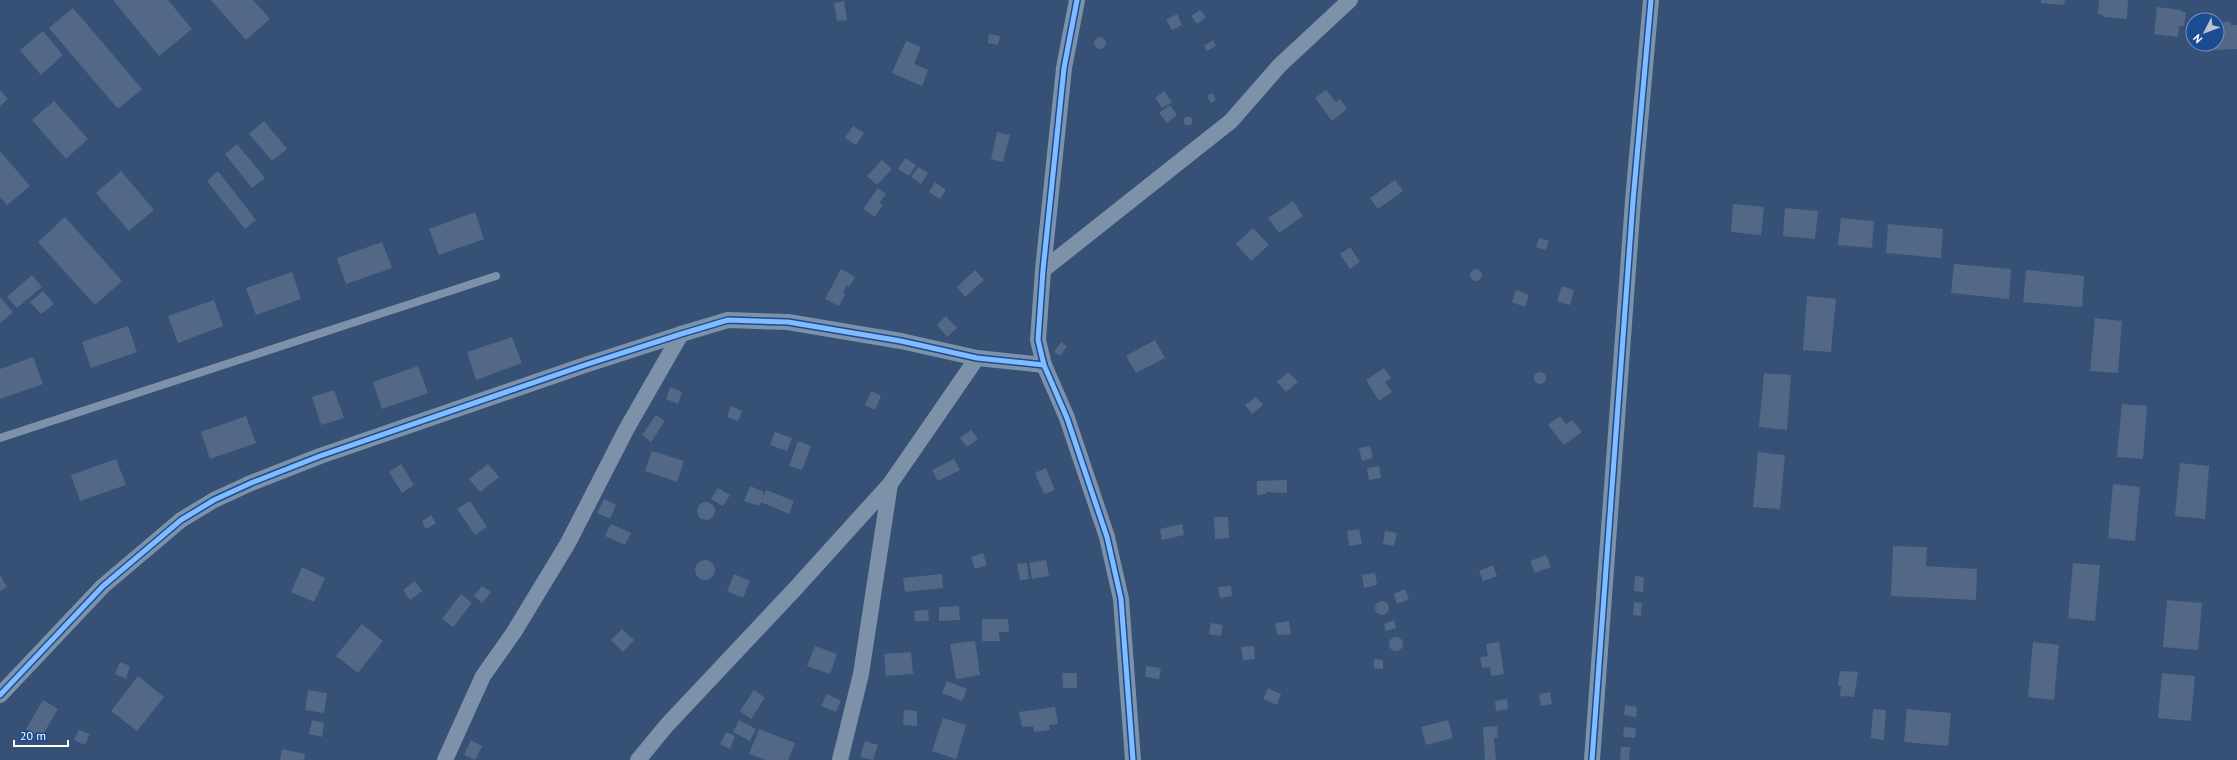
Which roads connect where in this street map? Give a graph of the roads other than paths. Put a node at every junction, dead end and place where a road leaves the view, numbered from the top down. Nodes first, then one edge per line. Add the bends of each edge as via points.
1 (1077, 0) edge
2 (1350, 0) edge
3 (1651, 0) edge
4 (1043, 270) junction
5 (496, 276) dead end
6 (681, 334) junction
7 (977, 358) junction
8 (1044, 365) junction
9 (0, 438) edge
10 (890, 484) junction
11 (0, 695) edge
12 (444, 760) edge
13 (638, 760) edge
14 (840, 760) edge
15 (1133, 760) edge
16 (1592, 760) edge

1 - 4 street via 1064,68
2 - 4 street via 1280,65 1231,121
3 - 16 street via 1633,201
4 - 8 street via 1038,340
5 - 9 lane
6 - 7 street via 728,320 773,321 901,341
6 - 11 street via 320,456 251,482 214,500 181,520 103,586
6 - 12 street via 626,428 568,543 514,632 483,676
7 - 8 street
7 - 10 street
8 - 15 street via 1067,418 1108,537 1121,599
10 - 13 street via 667,724
10 - 14 street via 861,674

